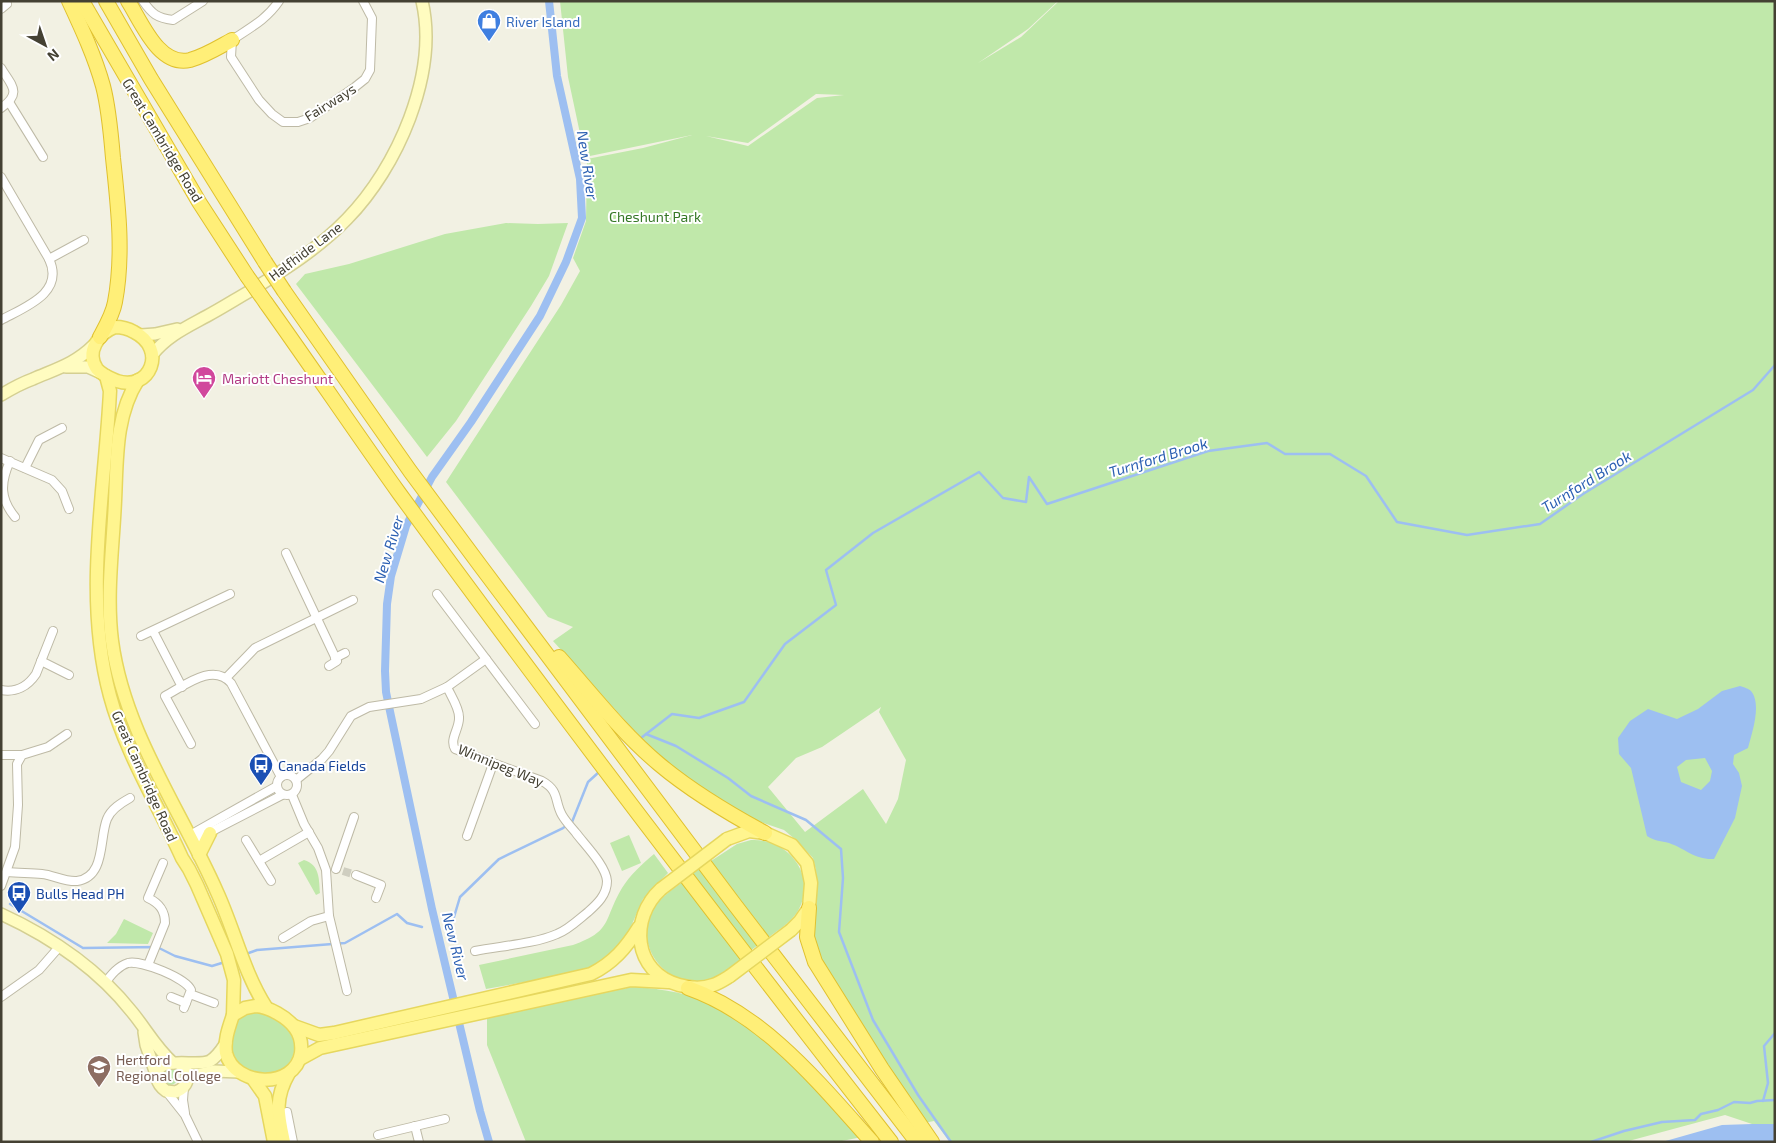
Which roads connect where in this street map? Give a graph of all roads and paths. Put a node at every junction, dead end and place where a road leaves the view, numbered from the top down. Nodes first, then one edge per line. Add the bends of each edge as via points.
1 (69, 1) edge
2 (82, 1) edge
3 (106, 1) edge
4 (128, 1) edge
5 (143, 1) edge
6 (203, 1) edge
7 (279, 1) edge
8 (363, 1) edge
9 (422, 1) edge
10 (232, 40) junction
11 (1, 68) edge
12 (9, 102) junction
13 (1, 108) edge
14 (43, 157) dead end
15 (1, 177) edge
16 (84, 240) dead end
17 (49, 259) junction
18 (1, 320) edge
19 (186, 326) junction
20 (141, 335) junction
21 (97, 341) junction
22 (152, 355) junction
23 (64, 367) junction
24 (104, 374) junction
25 (138, 380) junction
26 (1, 395) edge
27 (62, 428) dead end
28 (1, 458) edge
29 (10, 461) junction
30 (25, 468) junction
31 (69, 509) dead end
32 (15, 517) dead end
33 (286, 554) dead end
34 (230, 594) dead end
35 (437, 594) dead end
36 (353, 600) dead end
37 (316, 617) junction
38 (527, 628) junction
39 (53, 631) dead end
40 (154, 631) junction
41 (141, 636) dead end
42 (345, 653) dead end
43 (486, 659) junction
44 (336, 660) junction
45 (41, 661) junction
46 (329, 666) dead end
47 (69, 675) dead end
48 (226, 678) junction
49 (447, 686) junction
50 (182, 687) junction
51 (1, 690) edge
52 (535, 724) dead end
53 (66, 734) dead end
54 (191, 744) dead end
55 (1, 755) edge
56 (22, 755) junction
57 (493, 764) junction
58 (281, 777) junction
59 (296, 780) junction
60 (277, 786) junction
61 (282, 794) junction
62 (292, 795) junction
63 (130, 798) dead end
64 (354, 817) dead end
65 (309, 832) junction
66 (210, 833) junction
67 (765, 833) junction
68 (467, 836) dead end
69 (186, 839) junction
70 (246, 840) dead end
71 (199, 856) junction
72 (259, 861) junction
73 (163, 863) dead end
74 (326, 870) junction
75 (7, 872) junction
76 (356, 875) tunnel mouth
77 (271, 881) dead end
78 (1, 886) edge
79 (376, 898) dead end
80 (809, 908) junction
81 (1, 914) edge
82 (329, 916) junction
83 (639, 927) junction
84 (283, 938) dead end
85 (60, 946) junction
86 (475, 951) dead end
87 (148, 965) junction
88 (668, 982) junction
89 (105, 983) junction
90 (688, 988) junction
91 (347, 991) dead end
92 (190, 994) junction
93 (1, 997) edge
94 (171, 997) dead end
95 (214, 1003) dead end
96 (266, 1007) junction
97 (234, 1015) junction
98 (294, 1026) junction
99 (144, 1030) junction
100 (226, 1043) junction
101 (300, 1059) junction
102 (172, 1061) junction
103 (239, 1072) junction
104 (289, 1073) junction
105 (157, 1077) junction
106 (254, 1079) junction
107 (186, 1082) junction
108 (166, 1091) junction
109 (287, 1112) dead end
110 (185, 1115) junction
111 (445, 1119) dead end
112 (415, 1126) junction
113 (378, 1135) dead end
114 (198, 1142) edge
115 (274, 1142) edge
116 (284, 1142) edge
117 (293, 1142) edge
118 (419, 1142) edge
119 (872, 1142) edge
120 (891, 1142) edge
121 (917, 1142) edge
122 (932, 1142) edge

1 - 21 highway via 103,86 119,212 119,270 115,303
2 - 120 highway, Great Cambridge Road, bridge via 199,202 398,491
3 - 38 highway, Great Cambridge Road, bridge via 284,291 410,471
4 - 10 highway via 160,51 174,60 192,59
5 - 6 street via 150,12 173,20
7 - 10 street via 258,24
8 - 10 street, Fairways via 372,18 370,70 355,87 304,120 283,122 259,100 231,57
9 - 19 main road, Halfhide Lane via 426,38 417,94 391,159 372,191 347,220 303,256 242,296
11 - 12 street via 13,87 14,94
12 - 13 street
12 - 14 street
15 - 17 street
16 - 17 street
17 - 18 street via 54,274 49,289 40,298
19 - 20 main road, Halfhide Lane
19 - 22 main road, Halfhide Lane via 162,343
20 - 21 main road via 121,327 108,330
20 - 22 main road
21 - 23 main road
21 - 24 main road via 94,361
22 - 25 main road via 147,373
23 - 24 main road via 88,367
23 - 26 main road
24 - 25 main road via 122,382
24 - 69 main road, Great Cambridge Road via 110,391 98,536 98,637 110,697 124,735
25 - 69 main road, Great Cambridge Road via 122,415 117,460 110,588 112,642 133,717
27 - 30 street via 39,440
28 - 29 street
29 - 30 street
29 - 32 street via 1,486 3,503
30 - 31 street via 56,482
33 - 37 street
34 - 40 street
35 - 43 street
36 - 37 street
37 - 44 street
37 - 48 street via 255,648
38 - 67 highway via 545,641 613,719 659,764 733,816
38 - 121 highway, Great Cambridge Road
39 - 45 street
40 - 41 street
40 - 50 street
42 - 44 street
43 - 49 street
43 - 52 street
44 - 46 street
45 - 47 street
45 - 51 street via 28,684 12,691
48 - 50 street via 210,674
48 - 58 street
49 - 57 street, Winnipeg Way via 460,720 453,747
49 - 59 street via 422,699 369,707 351,716 322,760
50 - 54 street via 165,696
53 - 56 street via 48,747
55 - 56 street
56 - 75 street via 17,764 16,847
57 - 68 street
57 - 86 street, Winnipeg Way via 549,784 560,810 607,880 602,898 558,934
58 - 59 street via 288,775
58 - 60 street
59 - 62 street via 297,788
60 - 61 street
60 - 69 street
61 - 62 street
61 - 66 street
62 - 65 street
63 - 75 street via 116,807 107,819 97,866 83,879 73,881 42,874
64 - 74 street via 340,870
65 - 72 street
65 - 74 street
66 - 69 street
66 - 71 main road
67 - 80 main road via 792,845 807,863 811,882
67 - 83 main road, bridge via 749,832 727,839 661,888 645,908
69 - 71 main road, Great Cambridge Road
69 - 97 main road via 190,869 232,971
70 - 72 street
71 - 96 main road, Great Cambridge Road via 216,890 256,992
72 - 77 street
73 - 87 street via 148,898 156,902 165,917 164,926
74 - 82 street
75 - 78 street
76 - 79 street via 381,884
80 - 90 main road, bridge via 791,930 730,976 713,985
80 - 122 highway via 807,937 815,962
81 - 85 main road
82 - 84 street via 312,921
82 - 91 street
83 - 88 main road via 645,958
83 - 98 main road via 619,955 591,974 334,1033 319,1034
85 - 89 main road
85 - 93 street via 39,970
87 - 89 street via 136,962 120,966
87 - 92 street via 182,981 190,987
88 - 90 main road
88 - 101 main road via 631,980 320,1048
89 - 99 main road via 132,1011
90 - 119 highway via 720,1000 799,1061
92 - 94 street via 185,1006
92 - 95 street
96 - 97 main road via 246,1008
96 - 98 main road
97 - 100 main road
98 - 101 main road via 301,1041
99 - 102 main road
99 - 105 main road
100 - 102 main road via 211,1060 202,1063
100 - 103 main road via 230,1062
101 - 104 main road
102 - 105 main road via 161,1067
102 - 107 main road via 186,1069
103 - 106 main road
103 - 107 main road via 214,1071
104 - 106 main road via 268,1080
104 - 116 main road via 280,1089 278,1101
105 - 108 main road
106 - 115 main road via 265,1096
107 - 108 main road via 176,1092
107 - 110 street
108 - 110 street
109 - 117 street
110 - 114 street
111 - 112 street
112 - 113 street
112 - 118 street

